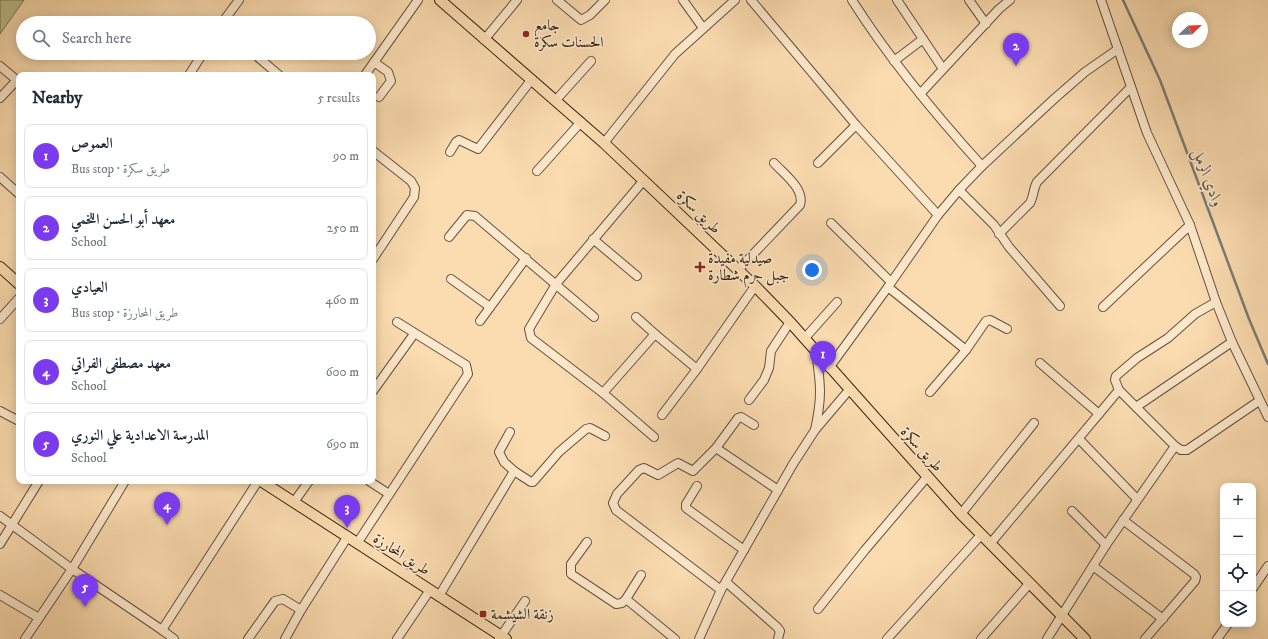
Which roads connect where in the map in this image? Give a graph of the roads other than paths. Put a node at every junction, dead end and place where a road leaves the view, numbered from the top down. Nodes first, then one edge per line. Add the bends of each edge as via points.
1 (239, 0) edge
2 (418, 0) edge
3 (441, 0) edge
4 (517, 0) edge
5 (557, 0) edge
6 (605, 0) edge
7 (683, 0) edge
8 (735, 0) edge
9 (751, 0) edge
10 (852, 0) edge
11 (898, 0) edge
12 (969, 0) edge
13 (1010, 0) edge
14 (1101, 0) edge
15 (227, 16) edge
16 (986, 24) junction
17 (702, 28) junction
18 (923, 39) junction
19 (484, 40) junction
20 (1118, 49) junction
21 (376, 59) edge
22 (199, 60) edge
23 (261, 60) edge
24 (591, 61) dead end
25 (894, 61) junction
26 (374, 62) joint
27 (0, 66) edge
28 (943, 69) junction
29 (191, 72) edge
30 (275, 72) edge
31 (367, 72) edge
32 (16, 79) edge
33 (532, 79) junction
34 (16, 83) edge
35 (1131, 87) junction
36 (920, 94) junction
37 (379, 97) dead end
38 (0, 98) edge
39 (556, 100) junction
40 (581, 122) junction
41 (856, 125) junction
42 (604, 143) junction
43 (450, 152) dead end
44 (376, 153) edge
45 (774, 163) dead end
46 (818, 163) dead end
47 (982, 166) junction
48 (537, 171) dead end
49 (0, 177) edge
50 (644, 180) junction
51 (959, 190) junction
52 (16, 191) edge
53 (938, 215) junction
54 (831, 223) dead end
55 (1190, 225) junction
56 (999, 234) junction
57 (449, 237) dead end
58 (593, 239) junction
59 (376, 254) edge
60 (526, 258) junction
61 (0, 267) edge
62 (738, 270) junction
63 (637, 276) dead end
64 (451, 279) dead end
65 (16, 281) edge
66 (556, 284) junction
67 (890, 285) junction
68 (755, 286) junction
69 (16, 301) edge
70 (837, 302) dead end
71 (1216, 302) junction
72 (1060, 306) dead end
73 (490, 307) junction
74 (1103, 307) dead end
75 (594, 317) dead end
76 (636, 317) dead end
77 (0, 319) edge
78 (396, 322) dead end
79 (480, 322) dead end
80 (790, 322) junction
81 (1007, 329) dead end
82 (414, 334) junction
83 (655, 334) junction
84 (804, 339) junction
85 (1232, 342) junction
86 (966, 350) junction
87 (816, 353) junction
88 (1040, 362) dead end
89 (829, 368) junction
90 (697, 369) junction
91 (376, 387) edge
92 (849, 390) junction
93 (1119, 390) junction
94 (930, 392) dead end
95 (603, 393) junction
96 (749, 400) dead end
97 (1259, 401) junction
98 (1136, 407) junction
99 (0, 411) edge
100 (662, 414) dead end
101 (1099, 414) junction
102 (1268, 417) edge
103 (16, 419) edge
104 (1034, 424) dead end
105 (754, 425) dead end
106 (815, 430) junction
107 (510, 432) dead end
108 (605, 436) dead end
109 (654, 436) dead end
110 (1079, 439) junction
111 (1175, 446) junction
112 (716, 448) junction
113 (514, 470) junction
114 (927, 477) junction
115 (38, 484) edge
116 (123, 484) edge
117 (256, 484) edge
118 (266, 484) edge
119 (307, 484) edge
120 (374, 484) edge
121 (697, 486) dead end
122 (778, 490) junction
123 (389, 494) junction
124 (1137, 499) junction
125 (294, 502) junction
126 (1072, 511) dead end
127 (961, 514) junction
128 (0, 516) edge
129 (1123, 520) junction
130 (12, 524) junction
131 (982, 535) junction
132 (348, 536) junction
133 (358, 542) junction
134 (587, 542) dead end
135 (0, 544) edge
136 (990, 544) junction
137 (1106, 545) junction
138 (744, 550) junction
139 (1093, 566) junction
140 (1268, 566) edge
141 (72, 569) junction
142 (641, 575) dead end
143 (726, 582) junction
144 (1030, 584) junction
145 (1256, 584) edge
146 (430, 590) junction
147 (721, 590) junction
148 (0, 595) edge
149 (439, 596) junction
150 (626, 599) junction
151 (525, 601) dead end
152 (818, 609) dead end
153 (301, 610) junction
154 (1060, 616) junction
155 (39, 618) junction
156 (1163, 619) junction
157 (1226, 627) edge
158 (162, 630) junction
159 (502, 638) edge
160 (703, 638) edge
161 (25, 639) edge
162 (174, 639) edge
163 (248, 639) edge
164 (285, 639) edge
165 (397, 639) edge
166 (675, 639) edge
167 (778, 639) edge
168 (887, 639) edge
169 (981, 639) edge
170 (1047, 639) edge
171 (1085, 639) edge
172 (1146, 639) edge
173 (1217, 639) edge

1 - 15 street
2 - 21 street
3 - 19 main road, طريق سكرة
4 - 19 street
5 - 6 street via 581,20
7 - 17 street
8 - 17 street
9 - 41 street
10 - 25 street via 878,42
11 - 18 street
12 - 16 street
13 - 16 street
14 - 20 street
16 - 28 street
17 - 42 street via 675,54
18 - 25 street
18 - 28 street
19 - 33 main road, طريق سكرة
20 - 35 street
20 - 47 street via 1075,81
22 - 29 street
23 - 30 street
24 - 39 street
25 - 36 street
26 - 31 street
26 - 37 street via 388,72 391,82
27 - 32 street
28 - 36 street
33 - 39 main road, طريق سكرة
33 - 43 street via 478,149 459,140
34 - 38 street
35 - 55 street via 1147,133
35 - 56 street via 1037,182 1030,203
36 - 47 street
39 - 40 main road, طريق سكرة
40 - 42 main road, طريق سكرة
40 - 48 street
41 - 46 street
41 - 53 street
42 - 50 main road, طريق سكرة
44 - 59 street via 411,181 415,188 414,197
45 - 62 street via 799,191 800,205
47 - 51 street
49 - 52 street
50 - 58 street
50 - 62 main road, طريق سكرة
51 - 53 street
51 - 56 street via 980,210
53 - 67 street
54 - 67 street
55 - 71 street
55 - 74 street
56 - 72 street
57 - 60 street via 459,223 470,214
58 - 63 street
58 - 66 street
60 - 66 street
60 - 73 street
61 - 65 main road
62 - 68 main road, طريق سكرة
64 - 73 street
66 - 75 street
66 - 95 street via 529,329 531,338
67 - 86 street
67 - 89 street
68 - 80 main road, طريق سكرة
68 - 90 street
69 - 77 street
70 - 84 street
71 - 85 street
71 - 93 street via 1195,314 1168,338 1137,358 1116,376
73 - 79 street
76 - 83 street
78 - 82 street
80 - 84 main road, طريق سكرة
80 - 96 street via 771,351 764,380
81 - 86 street via 990,320 986,321
82 - 91 street
82 - 123 street via 466,365 468,374
83 - 90 street
83 - 95 street
84 - 87 main road, طريق سكرة
85 - 97 street
85 - 98 street
86 - 94 street
87 - 89 main road, طريق سكرة
87 - 106 street via 821,389
88 - 101 street
89 - 92 main road, طريق سكرة
90 - 100 street
92 - 106 street
92 - 114 main road, طريق سكرة
93 - 98 street
93 - 101 street
95 - 109 street
97 - 102 street
97 - 111 street via 1187,450
98 - 111 street
99 - 103 street
101 - 110 street
104 - 127 street
105 - 112 street via 738,418
106 - 122 street
107 - 113 street via 499,452 504,462
108 - 113 street via 590,428 586,429 559,452 533,482
110 - 124 street
110 - 136 street
111 - 124 street
112 - 122 street
112 - 147 street via 693,471 678,463 658,474 644,468 639,470 617,494 613,503 616,510
113 - 149 street
114 - 127 main road, طريق سكرة
114 - 152 street via 864,550
115 - 130 street
116 - 141 street
117 - 158 street
118 - 125 main road, طريق المحارزة
119 - 125 street
120 - 123 street
121 - 138 street via 686,508
122 - 138 street
123 - 133 street
124 - 129 street
125 - 132 main road, طريق المحارزة
126 - 137 street
127 - 131 main road, طريق سكرة
128 - 130 street
129 - 137 street
129 - 156 street via 1196,577
130 - 135 street
130 - 141 street
131 - 136 main road, طريق سكرة
131 - 168 street
132 - 133 main road, طريق المحارزة
132 - 153 street
133 - 146 main road, طريق المحارزة
134 - 150 street via 571,564 571,574 616,604
136 - 144 main road, طريق سكرة
137 - 139 street
138 - 143 street
139 - 154 street
139 - 156 street
140 - 145 street
141 - 155 street
141 - 158 street
142 - 150 street
143 - 147 street
143 - 167 street via 777,627 780,631
144 - 154 main road, طريق سكرة
144 - 169 street
146 - 149 main road, طريق المحارزة
146 - 165 street
147 - 160 street
148 - 155 street
149 - 159 main road, طريق المحارزة
150 - 166 street
151 - 159 street
153 - 163 street via 283,599 275,601
153 - 164 street
154 - 170 street
154 - 171 main road, طريق سكرة
155 - 161 street
156 - 172 street
157 - 173 street
158 - 162 street

